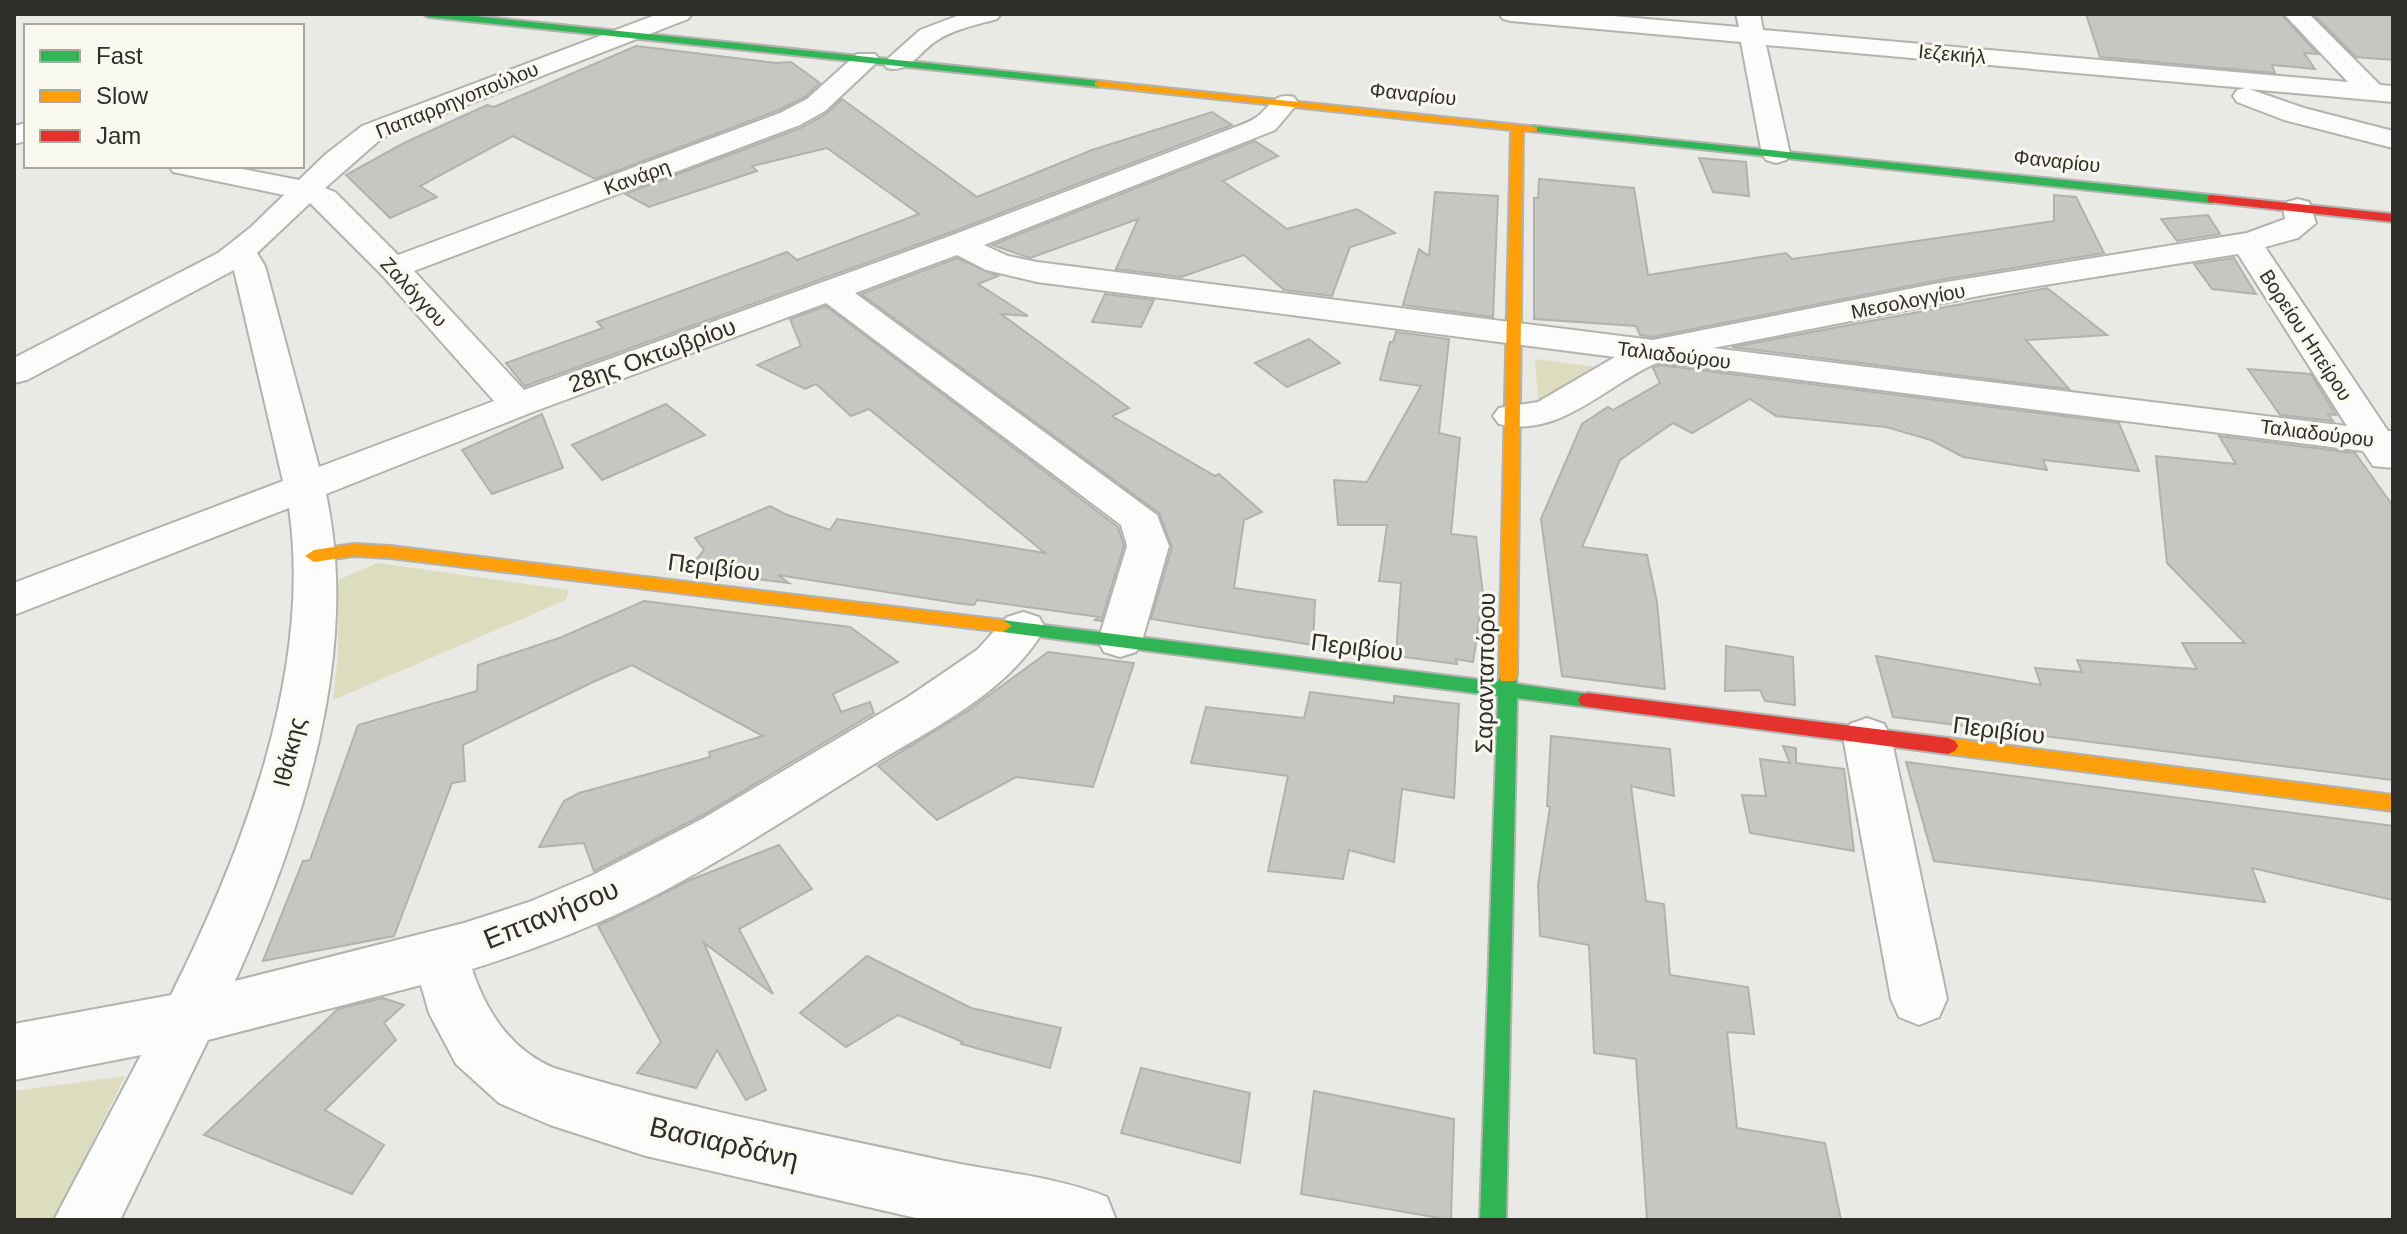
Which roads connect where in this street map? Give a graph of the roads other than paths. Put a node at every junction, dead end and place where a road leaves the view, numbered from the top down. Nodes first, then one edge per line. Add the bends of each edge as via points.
1 (428, 14) edge
2 (680, 14) edge
3 (989, 14) edge
4 (1511, 14) edge
5 (2296, 14) edge
6 (1750, 25) edge
7 (631, 35) junction
8 (866, 59) junction
9 (896, 63) junction
10 (2215, 78) junction
11 (2383, 93) edge
12 (1285, 103) junction
13 (1517, 127) junction
14 (2393, 140) edge
15 (1776, 154) junction
16 (193, 168) edge
17 (304, 190) junction
18 (2298, 208) junction
19 (2393, 218) edge
20 (2246, 242) junction
21 (961, 243) junction
22 (241, 253) junction
23 (393, 268) junction
24 (831, 291) junction
25 (1513, 336) junction
26 (1650, 352) junction
27 (14, 372) edge
28 (517, 405) junction
29 (1512, 416) junction
30 (2388, 450) edge
31 (305, 489) junction
32 (314, 556) junction
33 (14, 600) edge
34 (1023, 628) junction
35 (1120, 641) junction
36 (1508, 691) junction
37 (1867, 737) junction
38 (2393, 803) edge
39 (440, 956) junction
40 (1919, 999) dead end
41 (190, 1018) junction
42 (14, 1052) edge
43 (86, 1220) edge
44 (1084, 1220) edge
45 (1493, 1220) edge

1 - 7 street, Φαναρίου
2 - 7 street, Παπαρρηγοπούλου
3 - 9 street via 929,33
4 - 6 street, Ιεζεκιήλ
5 - 11 street
6 - 10 street, Ιεζεκιήλ
6 - 15 street
7 - 8 street, Φαναρίου
7 - 17 street, Παπαρρηγοπούλου via 381,128
8 - 9 street, Φαναρίου
8 - 23 street, Κανάρη via 816,105 790,119
9 - 12 street, Φαναρίου
10 - 11 street, Ιεζεκιήλ
10 - 14 street via 2278,110
12 - 13 street, Φαναρίου
12 - 21 street, 28ης Οκτωβρίου via 1265,124
13 - 15 street, Φαναρίου
13 - 25 street, Σαρανταπόρου
15 - 18 street, Φαναρίου
16 - 17 street
17 - 22 street, Παπαρρηγοπούλου
17 - 23 street, Ζαλόγγου via 324,198
18 - 19 street, Φαναρίου
18 - 20 street, Μεσολογγίου via 2301,223 2292,230
20 - 26 street, Μεσολογγίου
20 - 30 street, Βορείου Ηπείρου
21 - 24 street, 28ης Οκτωβρίου
21 - 25 street, Ταλιαδούρου via 1004,265 1037,272
22 - 27 street, Παπαρρηγοπούλου
22 - 31 street, Ιθάκης via 249,266
23 - 28 street, Ζαλόγγου
24 - 28 street, 28ης Οκτωβρίου
24 - 35 street via 1143,525 1148,546
25 - 26 street, Ταλιαδούρου
25 - 29 street, Σαρανταπόρου
26 - 29 street, Μεσολογγίου via 1547,412
26 - 30 street, Ταλιαδούρου via 2077,402
28 - 31 street, 28ης Οκτωβρίου
29 - 36 street, Σαρανταπόρου
31 - 32 street, Ιθάκης
31 - 33 street, 28ης Οκτωβρίου
32 - 34 street, Περιβίου via 390,552
32 - 41 street, Ιθάκης via 307,674 273,814
34 - 35 street, Περιβίου
34 - 39 street, Επτανήσου via 1009,650 986,667 740,822 633,882 510,934
35 - 36 street, Περιβίου
36 - 37 street, Περιβίου
36 - 45 street, Σαρανταπόρου
37 - 38 street, Περιβίου
37 - 40 street
39 - 41 street, Επτανήσου
39 - 44 street, Βασιαρδάνη via 458,1013 477,1045 520,1083 550,1096 646,1126
41 - 42 street, Επτανήσου
41 - 43 street, Ιθάκης

